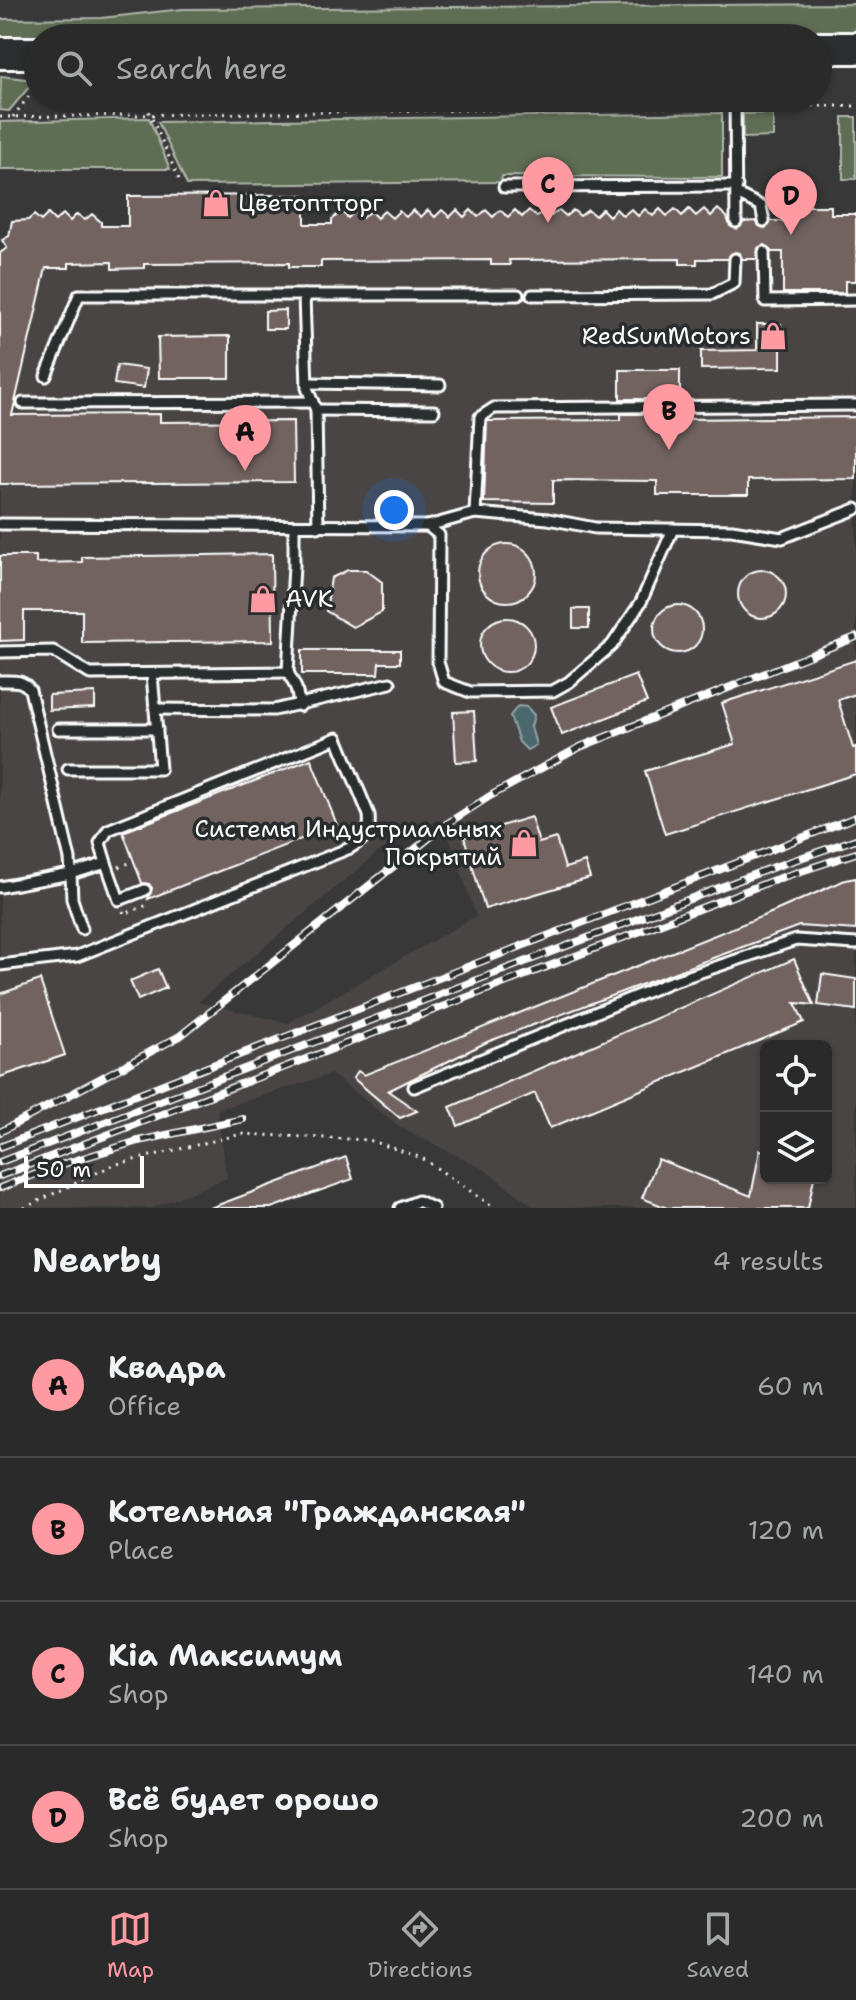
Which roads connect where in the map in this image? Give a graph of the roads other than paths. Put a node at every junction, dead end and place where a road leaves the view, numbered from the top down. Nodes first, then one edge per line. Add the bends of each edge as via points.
1 (832, 48) edge
2 (856, 48) edge
3 (0, 53) edge
4 (24, 53) edge
5 (735, 112) edge
6 (504, 187) dead end
7 (737, 190) junction
8 (764, 221) dead end
9 (736, 222) dead end
10 (764, 252) dead end
11 (735, 259) dead end
12 (304, 295) junction
13 (518, 295) dead end
14 (532, 295) dead end
15 (856, 300) edge
16 (46, 376) dead end
17 (307, 383) junction
18 (440, 385) dead end
19 (23, 403) dead end
20 (856, 405) edge
21 (314, 406) junction
22 (434, 411) dead end
23 (856, 509) edge
24 (475, 513) junction
25 (0, 524) edge
26 (428, 526) junction
27 (294, 527) junction
28 (318, 527) junction
29 (673, 529) junction
30 (0, 652) edge
31 (288, 672) junction
32 (152, 674) junction
33 (0, 681) edge
34 (390, 683) dead end
35 (300, 706) junction
36 (155, 709) junction
37 (58, 729) dead end
38 (157, 729) junction
39 (68, 769) dead end
40 (106, 863) junction
41 (71, 874) junction
42 (0, 887) edge
43 (145, 890) dead end
44 (82, 929) dead end
45 (856, 944) edge
46 (0, 965) edge
47 (414, 1087) dead end
48 (400, 1208) edge
49 (433, 1208) edge

1 - 2 main road
3 - 4 main road
5 - 7 lane
6 - 7 lane
7 - 8 lane via 761,206
7 - 9 lane
10 - 15 lane via 765,301
11 - 14 lane via 734,283 712,294
12 - 13 lane
12 - 16 lane via 79,295
12 - 17 lane
17 - 18 lane
17 - 21 lane
19 - 21 lane
20 - 24 lane via 494,408 480,417
21 - 22 lane
21 - 28 lane
23 - 29 lane via 782,538
24 - 26 lane
24 - 29 lane via 595,528
25 - 27 lane
26 - 28 lane
26 - 29 lane via 439,535 438,662 444,682 470,692 553,691 569,682 612,645 627,624
27 - 28 lane
27 - 31 lane
30 - 32 lane via 53,651 90,674
31 - 32 lane
31 - 35 lane
32 - 36 lane
33 - 41 lane via 26,683 30,690
34 - 35 lane
35 - 36 lane
36 - 38 lane
37 - 38 lane
38 - 39 lane via 160,769
40 - 41 lane
40 - 43 lane via 119,900
40 - 46 lane via 100,843 108,830 337,738 369,815 366,838 350,848 77,956
41 - 42 lane
41 - 44 lane
45 - 47 lane via 796,940 668,983
48 - 49 lane via 418,1201

